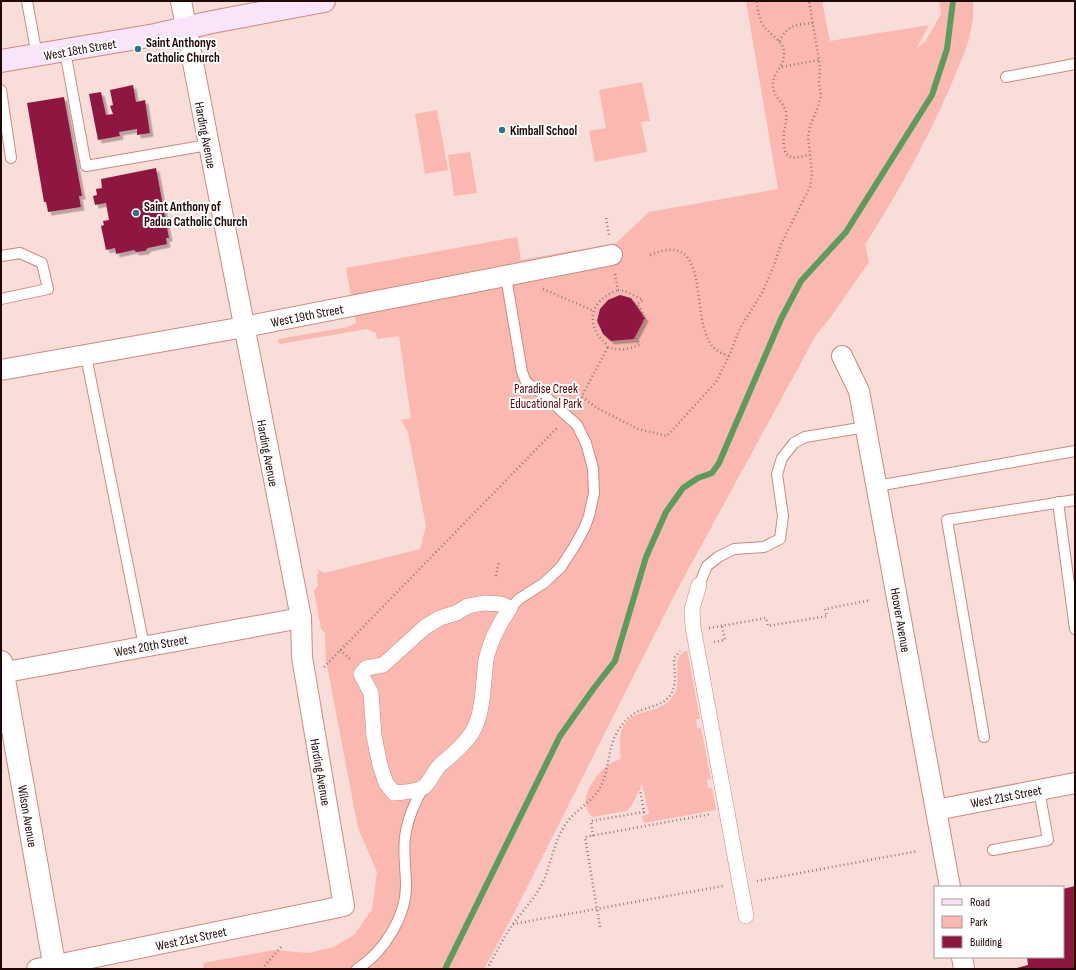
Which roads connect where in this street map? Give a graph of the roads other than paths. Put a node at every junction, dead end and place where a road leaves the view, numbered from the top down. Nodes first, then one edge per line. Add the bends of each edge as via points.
1 (27, 1) edge
2 (181, 1) edge
3 (321, 1) edge
4 (186, 29) junction
5 (65, 51) junction
6 (37, 56) junction
7 (1, 61) edge
8 (1075, 64) edge
9 (1006, 77) dead end
10 (1, 90) edge
11 (208, 145) junction
12 (11, 158) dead end
13 (612, 255) dead end
14 (1, 256) edge
15 (506, 277) junction
16 (1, 299) edge
17 (244, 327) junction
18 (86, 356) junction
19 (842, 356) dead end
20 (1, 370) edge
21 (866, 426) junction
22 (1075, 451) edge
23 (877, 486) junction
24 (1075, 500) edge
25 (1058, 502) junction
26 (699, 586) joint
27 (510, 608) junction
28 (301, 618) junction
29 (1075, 629) edge
30 (144, 646) junction
31 (486, 659) joint
32 (2, 669) edge
33 (480, 710) joint
34 (984, 738) dead end
35 (1075, 783) edge
36 (423, 787) junction
37 (1039, 790) junction
38 (936, 810) junction
39 (993, 850) dead end
40 (950, 886) edge
41 (344, 906) joint
42 (746, 916) dead end
43 (962, 958) edge
44 (49, 968) edge
45 (357, 969) edge
46 (964, 969) edge

1 - 6 lane
2 - 4 street, Harding Avenue
3 - 4 main road, West 18th Street
4 - 5 main road, West 18th Street
4 - 11 street, Harding Avenue
5 - 6 main road, West 18th Street
5 - 11 lane via 86,166
6 - 7 main road, West 18th Street
8 - 9 lane
10 - 12 lane
11 - 17 street, Harding Avenue
13 - 15 street, West 19th Street
14 - 16 lane via 20,253 42,263 48,289
15 - 17 street, West 19th Street
15 - 27 lane via 522,372 526,382 577,425 586,443 593,468 594,493 589,516 574,547 560,567
17 - 18 street, West 19th Street
17 - 28 street, Harding Avenue
18 - 20 street, West 19th Street
18 - 30 lane
19 - 21 street, Hoover Avenue via 859,391
21 - 23 street, Hoover Avenue
21 - 26 lane via 805,437 794,443 782,458 777,474 782,516 780,539 764,547 734,549 718,557 707,566
22 - 23 lane
23 - 38 street, Hoover Avenue
24 - 25 lane
25 - 29 lane
25 - 34 lane via 947,520
26 - 42 street via 692,609 695,638
27 - 31 lane via 501,621
27 - 36 street via 501,604 476,604 440,618 425,627 383,665 366,668 361,674 371,693 374,736 386,783 394,793
28 - 30 street, West 20th Street
28 - 41 street, Harding Avenue via 302,657
30 - 32 street, West 20th Street
31 - 33 street
32 - 44 street, Wilson Avenue
33 - 36 lane via 465,742 435,770
35 - 37 street, West 21st Street
36 - 45 lane via 412,810 406,832 406,887 396,925 381,949
37 - 38 street, West 21st Street
37 - 39 lane via 1048,840
38 - 40 street, Hoover Avenue
41 - 44 street, West 21st Street
43 - 46 street

